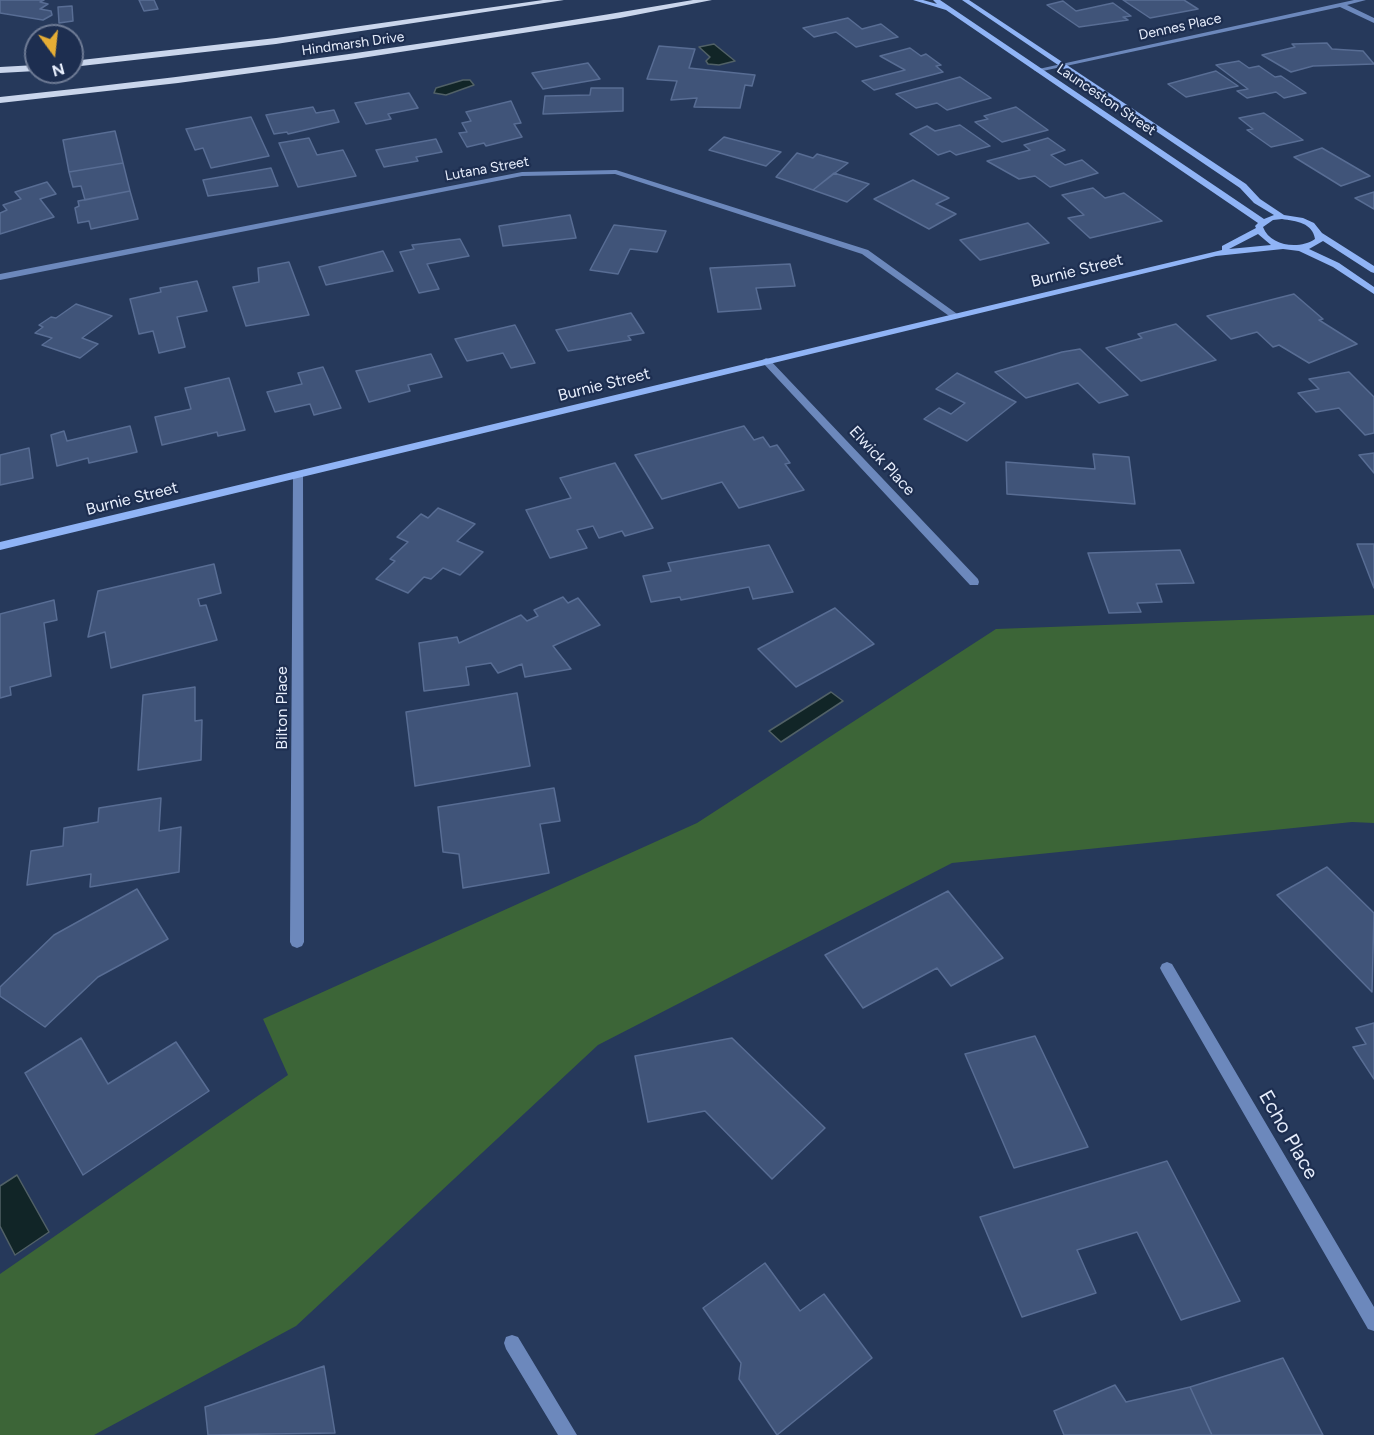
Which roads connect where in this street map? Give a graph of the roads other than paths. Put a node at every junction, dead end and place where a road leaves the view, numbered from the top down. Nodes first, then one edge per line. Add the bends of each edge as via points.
1 (560, 0) edge
2 (708, 0) edge
3 (916, 0) edge
4 (936, 0) edge
5 (1364, 0) edge
6 (968, 2) edge
7 (1341, 5) junction
8 (948, 10) junction
9 (1374, 21) edge
10 (84, 63) edge
11 (1061, 65) junction
12 (24, 69) edge
13 (0, 70) edge
14 (1038, 70) junction
15 (0, 100) edge
16 (1282, 217) junction
17 (1261, 226) junction
18 (1320, 235) junction
19 (1283, 246) junction
20 (1301, 248) junction
21 (1216, 253) junction
22 (1374, 270) edge
23 (0, 277) edge
24 (1374, 291) edge
25 (955, 316) junction
26 (766, 361) junction
27 (298, 474) junction
28 (0, 546) edge
29 (974, 582) dead end
30 (297, 942) dead end
31 (1167, 968) dead end
32 (1374, 1323) edge
33 (512, 1343) dead end
34 (568, 1435) edge

1 - 10 main road, Hindmarsh Drive via 276,41
2 - 15 main road, Hindmarsh Drive via 284,68
3 - 8 main road
4 - 8 main road, Launceston Street
5 - 7 street, Dennes Place
6 - 11 main road, Launceston Street
7 - 9 street
7 - 11 street, Dennes Place
8 - 14 main road, Launceston Street
11 - 14 street, Dennes Place
11 - 16 main road, Launceston Street via 1243,186 1257,201
12 - 13 main road
14 - 17 main road, Launceston Street
16 - 17 main road, Burnie Street
16 - 18 main road via 1311,225
17 - 19 main road, Launceston Street via 1267,239
17 - 21 main road, Burnie Street
18 - 20 main road via 1315,244
18 - 22 main road
19 - 20 main road, Burnie Street
19 - 21 main road, Burnie Street
20 - 24 main road via 1336,265
21 - 25 main road, Burnie Street
23 - 25 street, Lutana Street via 522,174 616,172 865,252
25 - 26 main road, Burnie Street
26 - 27 main road, Burnie Street
26 - 29 street, Elwick Place
27 - 28 main road, Burnie Street
27 - 30 street, Bilton Place
31 - 32 street, Echo Place
33 - 34 street

